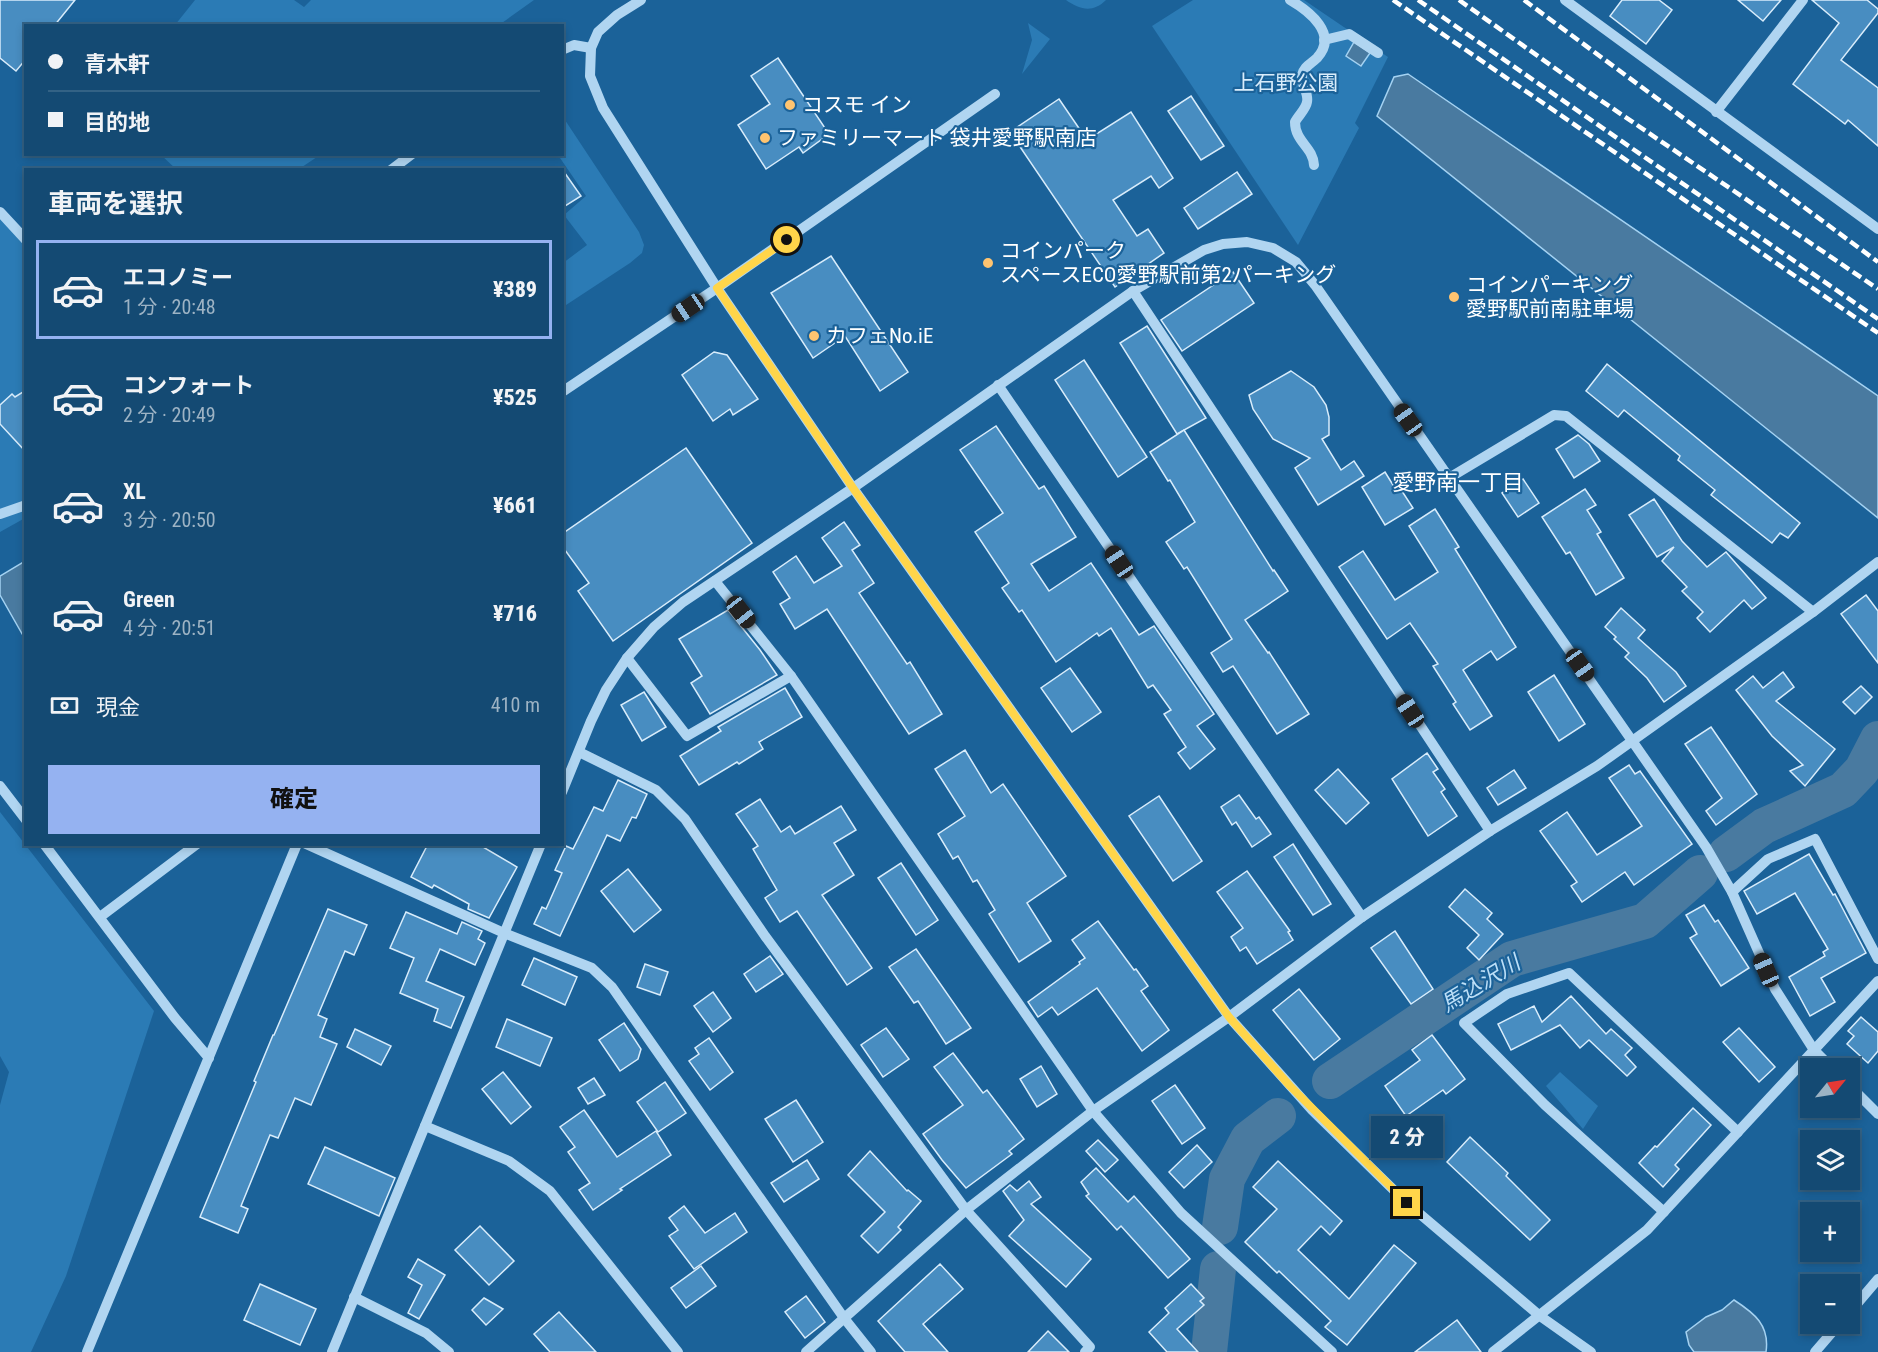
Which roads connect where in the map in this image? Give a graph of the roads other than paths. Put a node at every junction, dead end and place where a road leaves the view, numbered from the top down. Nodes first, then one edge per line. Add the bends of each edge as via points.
1 (641, 0) edge
2 (1290, 0) edge
3 (1565, 0) edge
4 (1803, 0) edge
5 (1324, 40) junction
6 (591, 48) junction
7 (564, 49) edge
8 (1378, 53) dead end
9 (995, 94) dead end
10 (1716, 112) junction
11 (409, 156) edge
12 (1314, 165) dead end
13 (394, 168) edge
14 (0, 212) edge
15 (1878, 229) edge
16 (24, 238) edge
17 (717, 288) junction
18 (1132, 291) junction
19 (998, 385) junction
20 (564, 391) edge
21 (1449, 478) junction
22 (853, 488) junction
23 (24, 506) edge
24 (0, 514) edge
25 (1878, 562) edge
26 (715, 581) junction
27 (1813, 612) junction
28 (627, 658) junction
29 (791, 676) junction
30 (1633, 740) junction
31 (579, 753) junction
32 (0, 786) edge
33 (564, 787) edge
34 (24, 817) edge
35 (1490, 831) junction
36 (46, 846) edge
37 (194, 846) edge
38 (296, 846) edge
39 (310, 846) edge
40 (540, 846) edge
41 (1732, 892) junction
42 (100, 917) junction
43 (1362, 917) junction
44 (504, 933) junction
45 (1878, 959) edge
46 (1878, 981) edge
47 (1229, 1017) junction
48 (1814, 1050) junction
49 (209, 1058) junction
50 (1822, 1058) edge
51 (1860, 1096) edge
52 (1093, 1111) junction
53 (1878, 1114) edge
54 (425, 1126) junction
55 (1738, 1132) junction
56 (966, 1210) junction
57 (1664, 1212) junction
58 (1878, 1279) edge
59 (354, 1298) junction
60 (1860, 1300) edge
61 (1540, 1316) junction
62 (844, 1318) junction
63 (1831, 1334) edge
64 (87, 1352) edge
65 (332, 1352) edge
66 (449, 1352) edge
67 (678, 1352) edge
68 (806, 1352) edge
69 (871, 1352) edge
70 (1085, 1352) edge
71 (1332, 1352) edge
72 (1493, 1352) edge
73 (1591, 1352) edge
74 (1815, 1352) edge

1 - 6 street via 598,32
2 - 5 street via 1314,16
3 - 10 street
4 - 10 street
5 - 8 street via 1349,34
5 - 12 street via 1320,53 1302,74 1307,105 1295,122 1297,137 1310,152
6 - 7 street via 574,45
6 - 17 street via 590,76 603,108
9 - 17 street
10 - 15 street
11 - 13 street
14 - 16 street
17 - 20 street
17 - 22 street
18 - 19 street
18 - 21 street via 1204,250 1223,244 1247,242 1273,248 1296,262 1315,285
18 - 35 street
19 - 22 street
19 - 43 street
21 - 27 street via 1554,415 1566,416
21 - 30 street
22 - 26 street
22 - 47 street
23 - 24 street
25 - 27 street
26 - 28 street via 654,627
26 - 29 street
27 - 30 street
28 - 29 street via 687,736
28 - 31 street via 606,690
29 - 52 street
30 - 35 street
30 - 41 street
31 - 33 street
31 - 56 street via 656,790 685,819 765,936
32 - 34 street
35 - 43 street
36 - 42 street
37 - 42 street
38 - 49 street
39 - 44 street
40 - 44 street
41 - 45 street via 1768,859 1815,839
41 - 48 street via 1775,989
42 - 49 street
43 - 47 street
44 - 54 street
44 - 62 street via 592,969 612,987
46 - 48 street
47 - 52 street
47 - 61 street via 1312,1110 1407,1203
48 - 50 street
48 - 55 street
49 - 64 street
51 - 53 street
52 - 56 street
52 - 71 street via 1181,1213
54 - 59 street
54 - 67 street via 509,1161 550,1191
55 - 57 street
55 - 57 street via 1569,973 1507,994 1464,1023 1545,1105
56 - 62 street
56 - 70 street via 1090,1347
57 - 61 street
58 - 60 street
59 - 65 street
59 - 66 street via 426,1333
61 - 72 street
61 - 73 street
62 - 68 street
62 - 69 street
63 - 74 street

